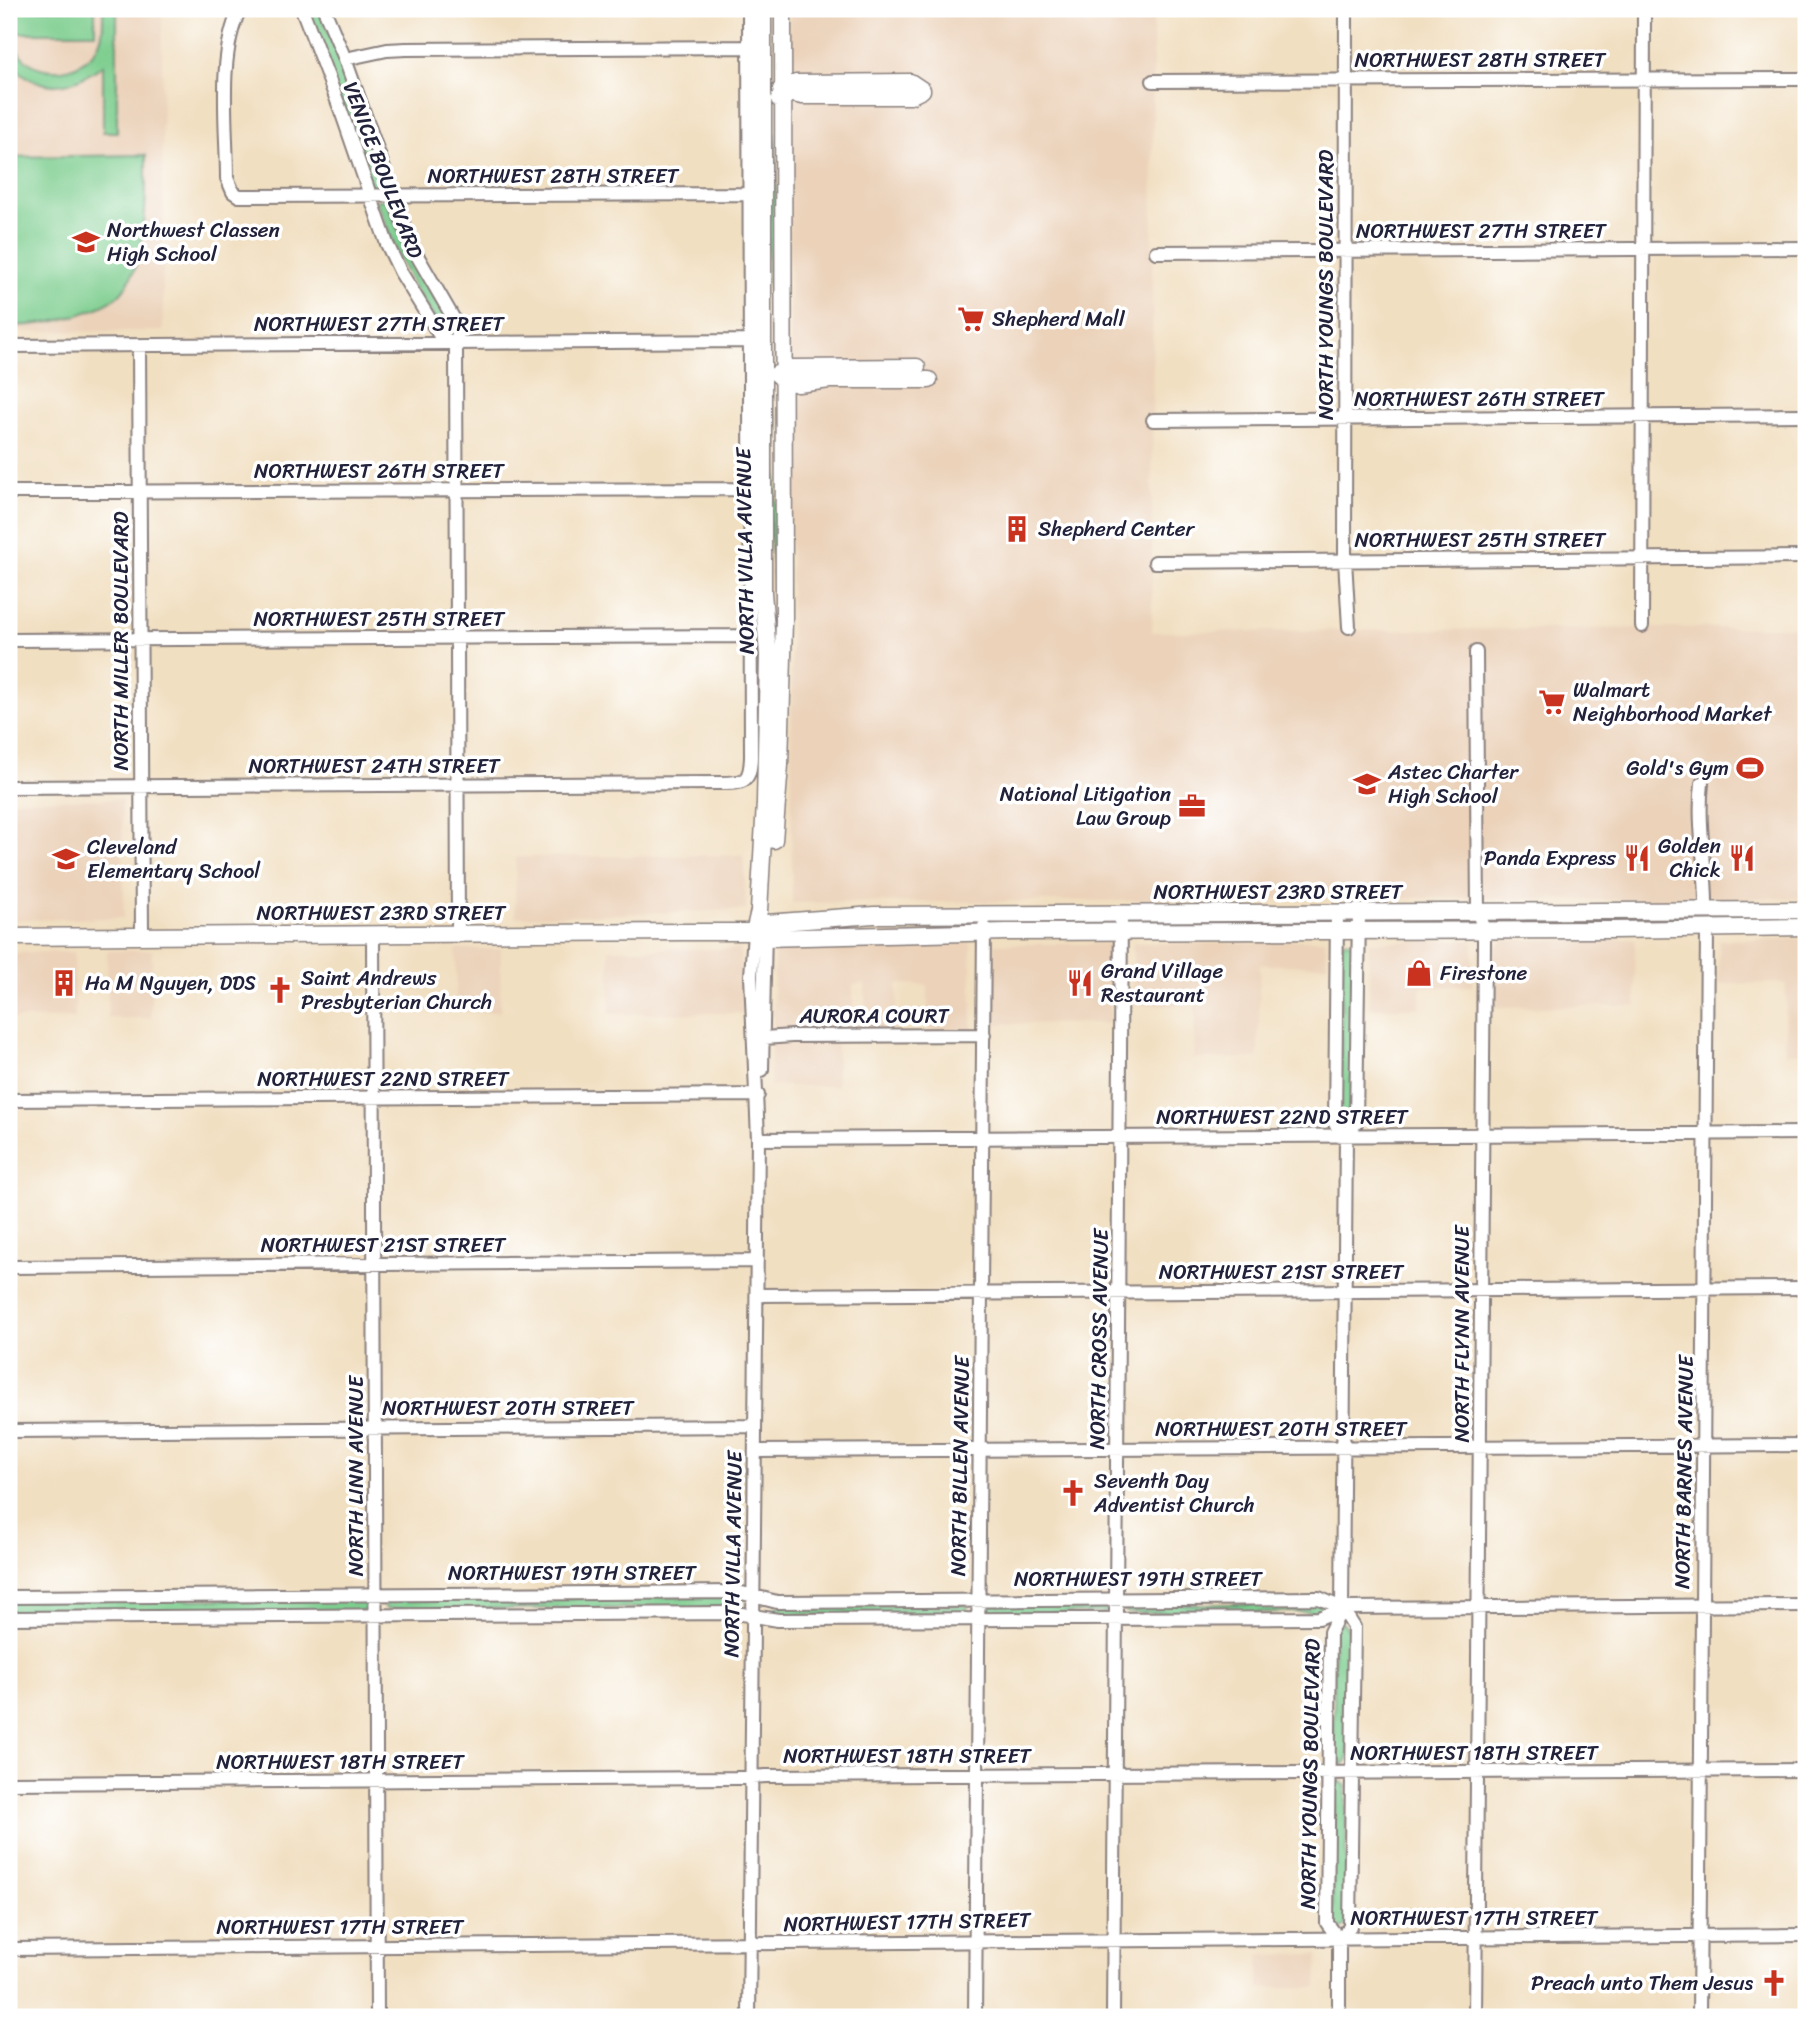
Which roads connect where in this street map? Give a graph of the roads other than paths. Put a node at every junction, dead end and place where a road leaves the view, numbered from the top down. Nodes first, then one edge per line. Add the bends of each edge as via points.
1 (240, 9) edge
2 (302, 9) edge
3 (324, 9) edge
4 (749, 9) edge
5 (763, 9) edge
6 (783, 9) edge
7 (1346, 9) edge
8 (1644, 9) edge
9 (749, 47) junction
10 (345, 59) junction
11 (763, 66) junction
12 (1644, 79) junction
13 (1806, 79) edge
14 (1346, 80) junction
15 (1153, 81) dead end
16 (783, 92) junction
17 (763, 130) junction
18 (749, 194) junction
19 (369, 197) junction
20 (392, 197) junction
21 (1806, 248) edge
22 (1644, 249) junction
23 (1346, 251) junction
24 (1156, 252) dead end
25 (750, 341) junction
26 (456, 343) junction
27 (139, 345) junction
28 (9, 346) edge
29 (763, 353) junction
30 (917, 367) dead end
31 (784, 380) junction
32 (929, 380) dead end
33 (1806, 415) edge
34 (1643, 416) junction
35 (764, 417) junction
36 (1345, 419) junction
37 (1153, 420) dead end
38 (750, 489) junction
39 (457, 490) junction
40 (9, 492) edge
41 (140, 492) junction
42 (1806, 557) edge
43 (1643, 558) junction
44 (1345, 560) junction
45 (1155, 562) dead end
46 (763, 592) junction
47 (783, 614) junction
48 (1642, 626) dead end
49 (1349, 627) dead end
50 (750, 636) junction
51 (457, 637) junction
52 (141, 639) junction
53 (9, 640) edge
54 (1476, 652) dead end
55 (768, 655) junction
56 (739, 783) joint
57 (1702, 783) dead end
58 (458, 785) junction
59 (140, 786) junction
60 (9, 787) edge
61 (1806, 910) edge
62 (1614, 911) junction
63 (1706, 911) junction
64 (1246, 912) junction
65 (1337, 912) junction
66 (1359, 912) junction
67 (1557, 912) junction
68 (1121, 913) junction
69 (1478, 913) junction
70 (984, 914) junction
71 (1026, 914) junction
72 (874, 915) junction
73 (927, 915) junction
74 (827, 918) junction
75 (1806, 927) edge
76 (1687, 928) junction
77 (1707, 928) junction
78 (1740, 928) junction
79 (1337, 930) junction
80 (1359, 930) junction
81 (1484, 930) junction
82 (1558, 930) junction
83 (1614, 930) junction
84 (761, 931) junction
85 (1121, 931) junction
86 (1246, 931) junction
87 (1007, 932) junction
88 (1066, 932) junction
89 (984, 933) junction
90 (373, 934) junction
91 (458, 934) junction
92 (928, 934) junction
93 (876, 935) junction
94 (142, 936) junction
95 (828, 936) junction
96 (9, 937) edge
97 (984, 1035) junction
98 (764, 1038) junction
99 (758, 1093) junction
100 (373, 1098) junction
101 (9, 1100) edge
102 (1706, 1133) junction
103 (1806, 1133) edge
104 (1346, 1135) junction
105 (1483, 1135) junction
106 (982, 1137) junction
107 (1120, 1137) junction
108 (758, 1139) junction
109 (757, 1261) junction
110 (374, 1264) junction
111 (9, 1267) edge
112 (1806, 1288) edge
113 (1705, 1289) junction
114 (1481, 1290) junction
115 (1344, 1291) junction
116 (1119, 1292) junction
117 (981, 1294) junction
118 (757, 1295) junction
119 (755, 1426) junction
120 (375, 1429) junction
121 (9, 1431) edge
122 (1806, 1445) edge
123 (1480, 1446) junction
124 (1704, 1446) junction
125 (1117, 1448) junction
126 (1344, 1448) junction
127 (980, 1450) junction
128 (755, 1451) junction
129 (375, 1594) junction
130 (753, 1596) junction
131 (9, 1597) edge
132 (1116, 1598) junction
133 (978, 1599) junction
134 (1806, 1605) edge
135 (1702, 1606) junction
136 (1479, 1607) junction
137 (1342, 1608) junction
138 (375, 1616) junction
139 (753, 1616) junction
140 (1116, 1617) junction
141 (9, 1618) edge
142 (978, 1618) junction
143 (1806, 1770) edge
144 (1701, 1771) junction
145 (1477, 1772) junction
146 (1328, 1773) junction
147 (1352, 1773) junction
148 (976, 1775) junction
149 (1115, 1775) junction
150 (751, 1777) junction
151 (376, 1781) junction
152 (9, 1783) edge
153 (1806, 1935) edge
154 (1700, 1936) junction
155 (1476, 1937) junction
156 (1114, 1939) junction
157 (1339, 1939) junction
158 (975, 1940) junction
159 (750, 1942) junction
160 (377, 1946) junction
161 (9, 1949) edge
162 (377, 2017) edge
163 (749, 2017) edge
164 (975, 2017) edge
165 (1113, 2017) edge
166 (1339, 2017) edge
167 (1475, 2017) edge
168 (1699, 2017) edge

1 - 19 street, NORTHWEST 28TH STREET via 226,56 227,178 233,192 243,197
2 - 19 street, VENICE BOULEVARD
3 - 10 street, VENICE BOULEVARD
4 - 9 street, NORTH VILLA AVENUE
5 - 11 main road, NORTH VILLA AVENUE
6 - 16 main road, NORTH VILLA AVENUE
7 - 14 street, NORTH YOUNGS BOULEVARD
8 - 12 street
9 - 10 street via 397,49
9 - 18 street, NORTH VILLA AVENUE
10 - 20 street, VENICE BOULEVARD
11 - 16 main road
11 - 17 main road, NORTH VILLA AVENUE
12 - 13 street, NORTHWEST 28TH STREET
12 - 14 street, NORTHWEST 28TH STREET
12 - 22 street
14 - 15 street, NORTHWEST 28TH STREET
14 - 23 street, NORTH YOUNGS BOULEVARD
16 - 16 main road via 910,96 922,90 910,82 796,83
16 - 17 main road
16 - 31 main road, NORTH VILLA AVENUE
17 - 29 main road, NORTH VILLA AVENUE
18 - 20 street, NORTHWEST 28TH STREET
18 - 25 street, NORTH VILLA AVENUE
19 - 20 street, NORTHWEST 28TH STREET
19 - 26 street, VENICE BOULEVARD via 400,271 440,336
20 - 26 street, VENICE BOULEVARD via 411,245 459,328
21 - 22 street, NORTHWEST 27TH STREET
22 - 23 street, NORTHWEST 27TH STREET
22 - 34 street
23 - 24 street, NORTHWEST 27TH STREET
23 - 36 street, NORTH YOUNGS BOULEVARD
25 - 26 street, NORTHWEST 27TH STREET
25 - 38 street, NORTH VILLA AVENUE
26 - 27 street, NORTHWEST 27TH STREET
26 - 39 street
27 - 28 street, NORTHWEST 27TH STREET
27 - 41 street, NORTH MILLER BOULEVARD
29 - 31 main road
29 - 35 main road, NORTH VILLA AVENUE
30 - 31 main road via 793,368
31 - 32 main road via 798,384
31 - 35 main road
31 - 47 main road, NORTH VILLA AVENUE
33 - 34 street, NORTHWEST 26TH STREET
34 - 36 street, NORTHWEST 26TH STREET
34 - 43 street
35 - 46 main road, NORTH VILLA AVENUE
36 - 37 street, NORTHWEST 26TH STREET
36 - 44 street, NORTH YOUNGS BOULEVARD
38 - 39 street, NORTHWEST 26TH STREET
38 - 50 street, NORTH VILLA AVENUE
39 - 41 street, NORTHWEST 26TH STREET
39 - 51 street
40 - 41 street, NORTHWEST 26TH STREET
41 - 52 street, NORTH MILLER BOULEVARD
42 - 43 street, NORTHWEST 25TH STREET
43 - 44 street, NORTHWEST 25TH STREET
43 - 48 street
44 - 45 street, NORTHWEST 25TH STREET
44 - 49 street, NORTH YOUNGS BOULEVARD
46 - 47 main road
46 - 55 main road, NORTH VILLA AVENUE
47 - 55 main road
47 - 84 main road, NORTH VILLA AVENUE via 780,765
50 - 51 street, NORTHWEST 25TH STREET
50 - 56 street, NORTH VILLA AVENUE via 750,769
51 - 52 street, NORTHWEST 25TH STREET
51 - 58 street
52 - 53 street, NORTHWEST 25TH STREET
52 - 59 street, NORTH MILLER BOULEVARD
54 - 69 street, NORTH FLYNN AVENUE
55 - 84 main road, NORTH VILLA AVENUE
56 - 58 street, NORTHWEST 24TH STREET
57 - 63 street
58 - 59 street, NORTHWEST 24TH STREET
58 - 91 street
59 - 60 street, NORTHWEST 24TH STREET
59 - 94 street, NORTH MILLER BOULEVARD
61 - 63 main road, NORTHWEST 23RD STREET
62 - 63 main road, NORTHWEST 23RD STREET
62 - 67 main road, NORTHWEST 23RD STREET
62 - 83 main road
63 - 76 street
63 - 78 street
64 - 65 main road, NORTHWEST 23RD STREET
64 - 68 main road, NORTHWEST 23RD STREET
64 - 86 main road
65 - 66 main road, NORTHWEST 23RD STREET
65 - 79 street, NORTH YOUNGS BOULEVARD
66 - 69 main road, NORTHWEST 23RD STREET
66 - 80 street, NORTH YOUNGS BOULEVARD
67 - 69 main road, NORTHWEST 23RD STREET
67 - 82 main road
68 - 71 main road, NORTHWEST 23RD STREET
68 - 85 street, NORTH CROSS AVENUE
69 - 81 street, NORTH FLYNN AVENUE
70 - 71 main road, NORTHWEST 23RD STREET
70 - 73 main road, NORTHWEST 23RD STREET
70 - 89 street, NORTH BILLEN AVENUE
71 - 87 main road
71 - 88 main road
72 - 73 main road, NORTHWEST 23RD STREET
72 - 74 main road, NORTHWEST 23RD STREET
72 - 93 main road
73 - 92 main road
74 - 84 main road, NORTHWEST 23RD STREET
74 - 95 main road
75 - 78 main road, NORTHWEST 23RD STREET
76 - 77 main road, NORTHWEST 23RD STREET
76 - 83 main road, NORTHWEST 23RD STREET
77 - 78 main road, NORTHWEST 23RD STREET
77 - 102 street, NORTH BARNES AVENUE
79 - 80 main road, NORTHWEST 23RD STREET
79 - 86 main road, NORTHWEST 23RD STREET
79 - 104 street, NORTH YOUNGS BOULEVARD via 1335,1124
80 - 81 main road, NORTHWEST 23RD STREET
80 - 104 street, NORTH YOUNGS BOULEVARD via 1356,1123
81 - 82 main road, NORTHWEST 23RD STREET
81 - 105 street, NORTH FLYNN AVENUE
82 - 83 main road, NORTHWEST 23RD STREET
84 - 91 main road, NORTHWEST 23RD STREET
84 - 95 main road, NORTHWEST 23RD STREET
84 - 98 street, NORTH VILLA AVENUE
84 - 99 street, NORTH VILLA AVENUE via 751,976
85 - 86 main road, NORTHWEST 23RD STREET
85 - 88 main road, NORTHWEST 23RD STREET
85 - 107 street, NORTH CROSS AVENUE
87 - 88 main road, NORTHWEST 23RD STREET
87 - 89 main road, NORTHWEST 23RD STREET
89 - 92 main road, NORTHWEST 23RD STREET
89 - 97 street, NORTH BILLEN AVENUE
90 - 91 main road, NORTHWEST 23RD STREET
90 - 94 main road, NORTHWEST 23RD STREET
90 - 100 street, NORTH LINN AVENUE
92 - 93 main road, NORTHWEST 23RD STREET
93 - 95 main road, NORTHWEST 23RD STREET
94 - 96 main road, NORTHWEST 23RD STREET
97 - 98 street, AURORA COURT
97 - 106 street, NORTH BILLEN AVENUE
98 - 99 street, NORTH VILLA AVENUE
99 - 100 street, NORTHWEST 22ND STREET
99 - 108 street, NORTH VILLA AVENUE
100 - 101 street, NORTHWEST 22ND STREET
100 - 110 street, NORTH LINN AVENUE
102 - 103 street, NORTHWEST 22ND STREET
102 - 105 street, NORTHWEST 22ND STREET
102 - 113 street, NORTH BARNES AVENUE
104 - 105 street, NORTHWEST 22ND STREET
104 - 107 street, NORTHWEST 22ND STREET
104 - 115 street, NORTH YOUNGS BOULEVARD
105 - 114 street, NORTH FLYNN AVENUE
106 - 107 street, NORTHWEST 22ND STREET
106 - 108 street, NORTHWEST 22ND STREET
106 - 117 street, NORTH BILLEN AVENUE
107 - 116 street, NORTH CROSS AVENUE
108 - 109 street, NORTH VILLA AVENUE
109 - 110 street, NORTHWEST 21ST STREET
109 - 118 street, NORTH VILLA AVENUE
110 - 111 street, NORTHWEST 21ST STREET
110 - 120 street, NORTH LINN AVENUE
112 - 113 street, NORTHWEST 21ST STREET
113 - 114 street, NORTHWEST 21ST STREET
113 - 124 street, NORTH BARNES AVENUE
114 - 115 street, NORTHWEST 21ST STREET
114 - 123 street, NORTH FLYNN AVENUE
115 - 116 street, NORTHWEST 21ST STREET
115 - 126 street, NORTH YOUNGS BOULEVARD
116 - 117 street, NORTHWEST 21ST STREET
116 - 125 street, NORTH CROSS AVENUE
117 - 118 street, NORTHWEST 21ST STREET
117 - 127 street, NORTH BILLEN AVENUE
118 - 119 street, NORTH VILLA AVENUE
119 - 120 street, NORTHWEST 20TH STREET
119 - 128 street, NORTH VILLA AVENUE
120 - 121 street, NORTHWEST 20TH STREET
120 - 129 street, NORTH LINN AVENUE
122 - 124 street, NORTHWEST 20TH STREET
123 - 124 street, NORTHWEST 20TH STREET
123 - 126 street, NORTHWEST 20TH STREET
123 - 136 street, NORTH FLYNN AVENUE
124 - 135 street, NORTH BARNES AVENUE
125 - 126 street, NORTHWEST 20TH STREET
125 - 127 street, NORTHWEST 20TH STREET
125 - 132 street, NORTH CROSS AVENUE
126 - 137 street, NORTH YOUNGS BOULEVARD
127 - 128 street, NORTHWEST 20TH STREET
127 - 133 street, NORTH BILLEN AVENUE
128 - 130 street, NORTH VILLA AVENUE
129 - 130 street, NORTHWEST 19TH STREET via 738,1592
129 - 131 street, NORTHWEST 19TH STREET
129 - 138 street, NORTH LINN AVENUE
130 - 133 street, NORTHWEST 19TH STREET via 777,1602
130 - 139 street, NORTH VILLA AVENUE
132 - 133 street, NORTHWEST 19TH STREET
132 - 137 street, NORTHWEST 19TH STREET via 1319,1598
132 - 140 street, NORTH CROSS AVENUE
133 - 142 street, NORTH BILLEN AVENUE
134 - 135 street, NORTHWEST 19TH STREET
135 - 136 street, NORTHWEST 19TH STREET
135 - 144 street, NORTH BARNES AVENUE
136 - 137 street, NORTHWEST 19TH STREET
136 - 145 street, NORTH FLYNN AVENUE
137 - 140 street, NORTHWEST 19TH STREET via 1319,1618
137 - 146 street, NORTH YOUNGS BOULEVARD via 1330,1632
137 - 147 street, NORTH YOUNGS BOULEVARD via 1354,1627
138 - 139 street, NORTHWEST 19TH STREET
138 - 141 street, NORTHWEST 19TH STREET
138 - 151 street, NORTH LINN AVENUE
139 - 142 street, NORTHWEST 19TH STREET via 778,1620
139 - 150 street, NORTH VILLA AVENUE
140 - 142 street, NORTHWEST 19TH STREET
140 - 149 street, NORTH CROSS AVENUE
142 - 148 street, NORTH BILLEN AVENUE
143 - 144 street, NORTHWEST 18TH STREET
144 - 145 street, NORTHWEST 18TH STREET
144 - 154 street, NORTH BARNES AVENUE
145 - 147 street, NORTHWEST 18TH STREET
145 - 155 street, NORTH FLYNN AVENUE
146 - 147 street, NORTHWEST 18TH STREET
146 - 149 street, NORTHWEST 18TH STREET
146 - 157 street, NORTH YOUNGS BOULEVARD via 1327,1923
147 - 157 street, NORTH YOUNGS BOULEVARD via 1350,1927
148 - 149 street, NORTHWEST 18TH STREET
148 - 150 street, NORTHWEST 18TH STREET
148 - 158 street, NORTH BILLEN AVENUE
149 - 156 street, NORTH CROSS AVENUE
150 - 151 street, NORTHWEST 18TH STREET
150 - 159 street, NORTH VILLA AVENUE
151 - 152 street, NORTHWEST 18TH STREET
151 - 160 street, NORTH LINN AVENUE
153 - 154 street, NORTHWEST 17TH STREET
154 - 155 street, NORTHWEST 17TH STREET
154 - 168 street, NORTH BARNES AVENUE
155 - 157 street, NORTHWEST 17TH STREET
155 - 167 street, NORTH FLYNN AVENUE
156 - 157 street, NORTHWEST 17TH STREET
156 - 158 street, NORTHWEST 17TH STREET
156 - 165 street, NORTH CROSS AVENUE
157 - 166 street, NORTH YOUNGS BOULEVARD
158 - 159 street, NORTHWEST 17TH STREET
158 - 164 street, NORTH BILLEN AVENUE
159 - 160 street, NORTHWEST 17TH STREET
159 - 163 street, NORTH VILLA AVENUE
160 - 161 street, NORTHWEST 17TH STREET
160 - 162 street, NORTH LINN AVENUE

